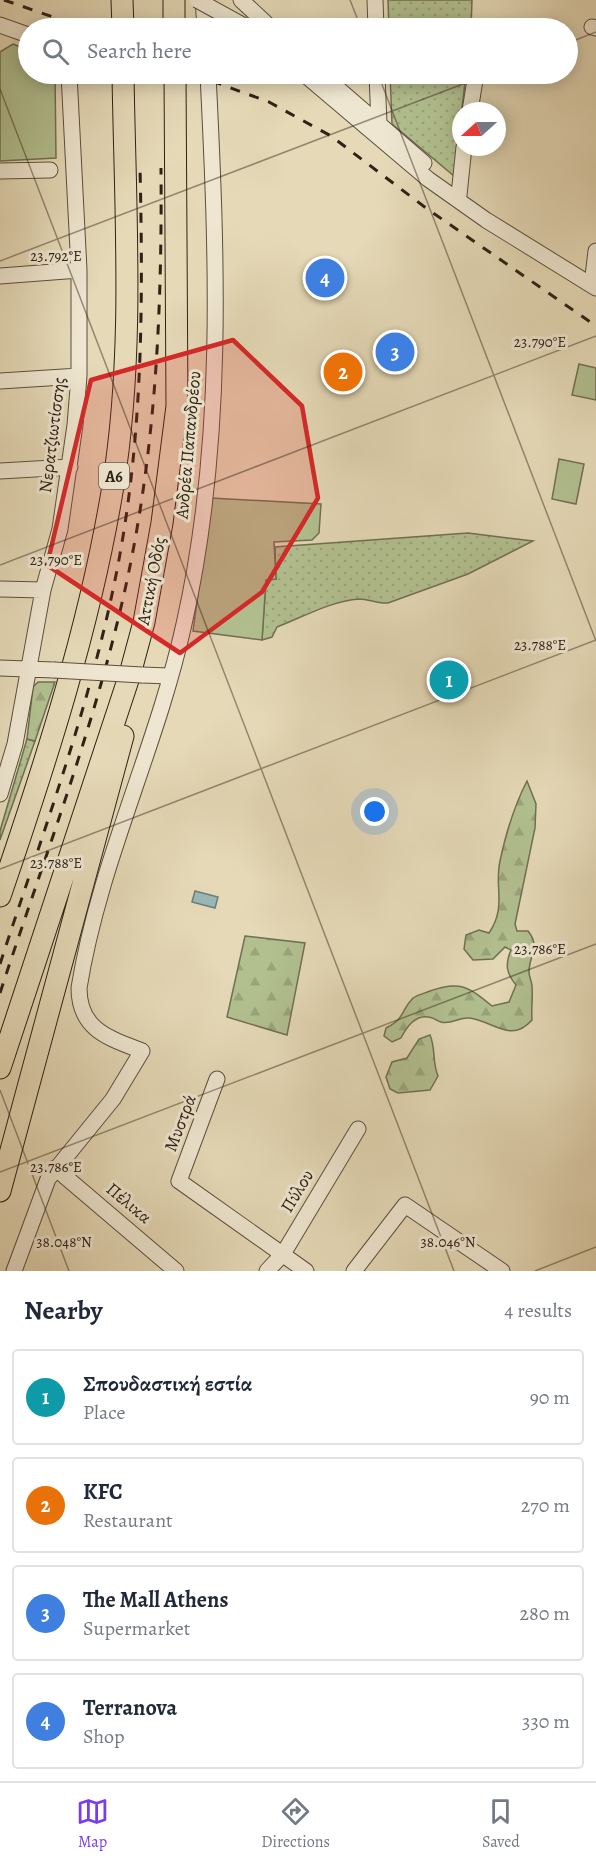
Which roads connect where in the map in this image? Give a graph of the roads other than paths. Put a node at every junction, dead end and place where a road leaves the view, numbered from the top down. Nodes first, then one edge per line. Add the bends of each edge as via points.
1 (122, 0) edge
2 (174, 0) edge
3 (197, 0) edge
4 (203, 0) edge
5 (241, 0) edge
6 (375, 0) edge
7 (123, 18) edge
8 (174, 18) edge
9 (204, 18) edge
10 (230, 18) edge
11 (261, 18) edge
12 (376, 18) edge
13 (0, 25) edge
14 (18, 31) edge
15 (70, 84) edge
16 (123, 84) edge
17 (175, 84) edge
18 (208, 84) edge
19 (316, 84) edge
20 (333, 84) edge
21 (377, 84) edge
22 (475, 84) edge
23 (472, 102) edge
24 (379, 124) junction
25 (463, 156) edge
26 (50, 170) dead end
27 (0, 171) edge
28 (459, 195) junction
29 (486, 220) junction
30 (596, 251) edge
31 (79, 270) junction
32 (0, 276) edge
33 (594, 287) edge
34 (79, 376) junction
35 (0, 381) edge
36 (70, 467) junction
37 (0, 471) edge
38 (0, 589) edge
39 (43, 590) junction
40 (0, 668) edge
41 (29, 668) junction
42 (136, 674) junction
43 (169, 676) junction
44 (0, 795) edge
45 (0, 896) edge
46 (0, 1068) edge
47 (217, 1079) dead end
48 (358, 1129) dead end
49 (55, 1168) junction
50 (0, 1191) edge
51 (283, 1254) junction
52 (14, 1271) edge
53 (176, 1271) edge
54 (267, 1271) edge
55 (306, 1271) edge
56 (354, 1271) edge
57 (502, 1271) edge

1 - 7 highway
2 - 8 highway
3 - 10 street, bridge
4 - 9 street
5 - 11 street
6 - 12 street
13 - 14 street
15 - 31 street, Νερατζιωτίσσης
16 - 45 highway, Α6 via 126,327 113,485 87,609 52,744
17 - 42 highway, Αττική Οδός via 177,406
18 - 43 street, Ανδρέα Παπανδρέου via 215,239 212,410 197,559
19 - 29 street via 428,179
20 - 24 street
21 - 24 street
22 - 23 street
24 - 28 street
25 - 28 street
26 - 27 street
28 - 29 street
29 - 33 street
30 - 33 street
31 - 32 street
31 - 34 street, Νερατζιωτίσσης
34 - 35 street
34 - 36 street, Νερατζιωτίσσης
36 - 37 street
36 - 39 street, Νερατζιωτίσσης via 60,529
38 - 39 street
39 - 41 street, Νερατζιωτίσσης
40 - 41 street
41 - 42 street, bridge
41 - 44 street, Νερατζιωτίσσης via 15,744
42 - 43 street
42 - 46 highway, Αττική Οδός
42 - 50 highway via 126,728
43 - 49 street, Ανδρέα Παπανδρέου via 158,722 110,865 81,976 79,998 85,1017 102,1034 142,1051 113,1099
47 - 51 street, Μυστρά via 179,1181
48 - 51 street, Πύλου
49 - 52 street via 43,1190
49 - 53 street, Πέλικα
51 - 54 street, Πύλου
51 - 55 street
56 - 57 street via 400,1208 408,1205

